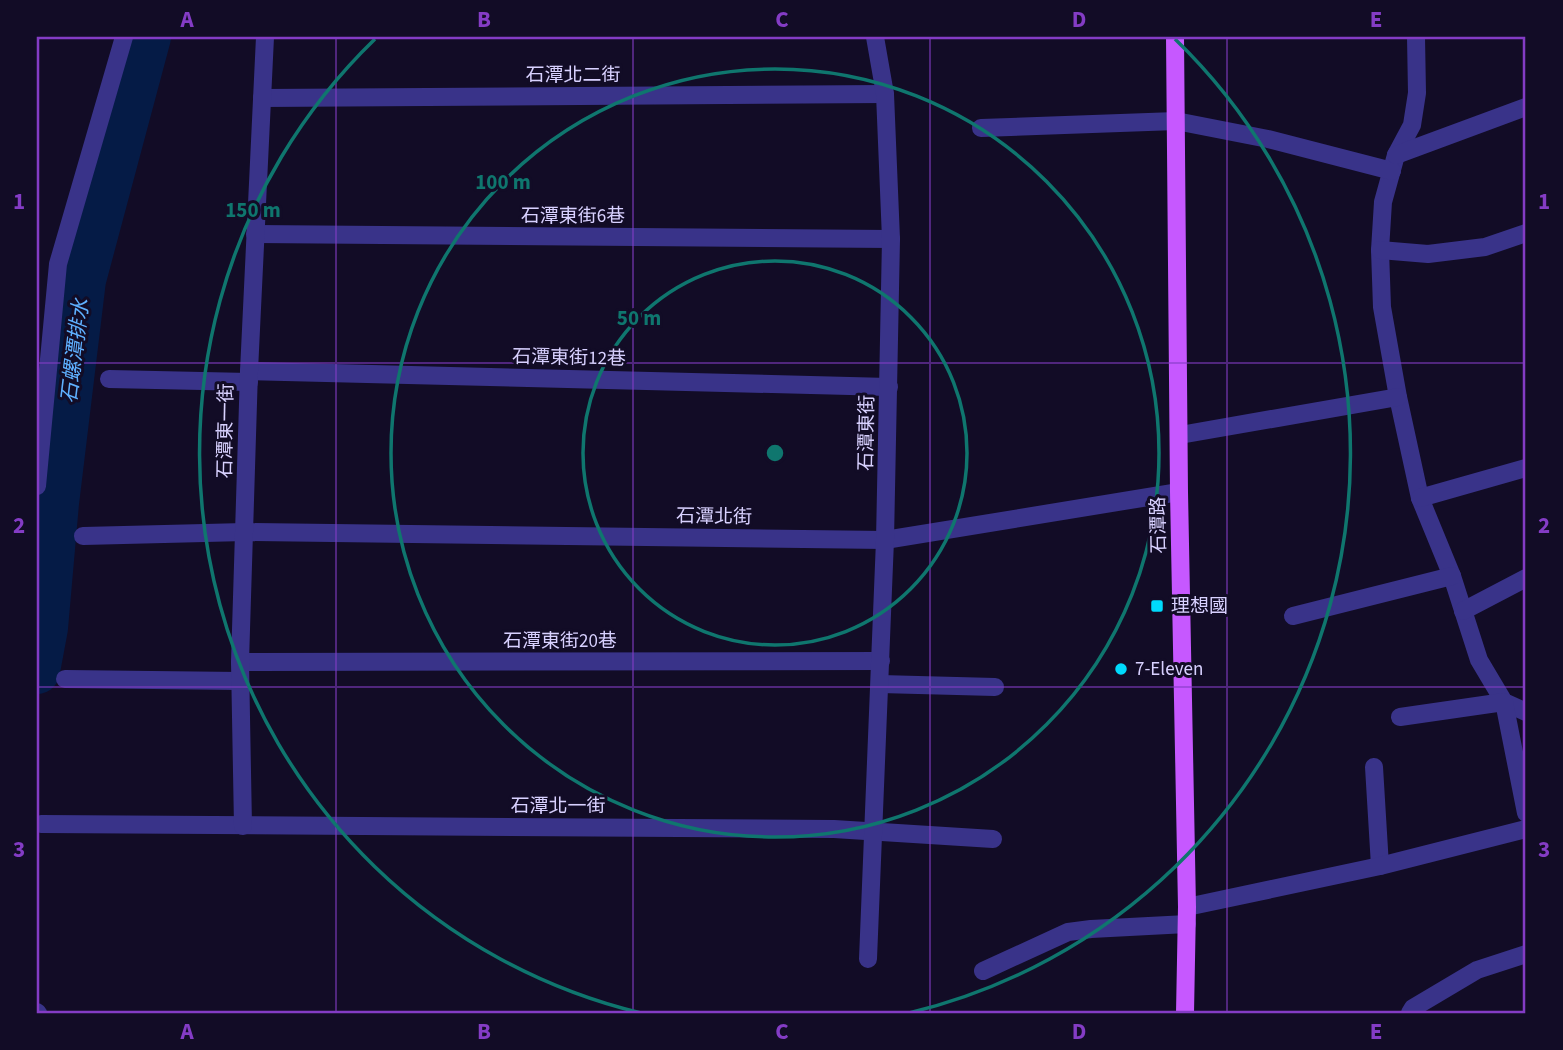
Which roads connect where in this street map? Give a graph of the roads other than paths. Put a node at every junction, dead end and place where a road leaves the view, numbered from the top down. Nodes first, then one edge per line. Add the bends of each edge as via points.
1 (124, 37) edge
2 (265, 37) edge
3 (874, 37) edge
4 (1175, 37) edge
5 (1416, 37) edge
6 (885, 94) junction
7 (262, 98) junction
8 (1526, 107) edge
9 (1176, 121) junction
10 (981, 128) dead end
11 (1394, 163) junction
12 (1526, 233) edge
13 (256, 234) junction
14 (891, 239) junction
15 (1380, 250) junction
16 (249, 376) junction
17 (109, 379) dead end
18 (888, 387) junction
19 (1398, 397) junction
20 (1180, 435) junction
21 (1526, 468) edge
22 (37, 486) edge
23 (1180, 492) junction
24 (1420, 498) junction
25 (245, 532) junction
26 (83, 536) dead end
27 (885, 540) junction
28 (1452, 576) junction
29 (1526, 578) edge
30 (1463, 611) junction
31 (1293, 617) dead end
32 (240, 662) junction
33 (880, 662) junction
34 (65, 679) dead end
35 (240, 681) junction
36 (880, 684) junction
37 (995, 687) dead end
38 (1504, 702) junction
39 (1526, 712) edge
40 (1400, 717) dead end
41 (1374, 767) dead end
42 (1526, 813) edge
43 (41, 824) dead end
44 (243, 826) junction
45 (1526, 829) edge
46 (873, 831) junction
47 (993, 839) dead end
48 (1380, 866) junction
49 (1187, 916) junction
50 (1526, 954) edge
51 (868, 959) dead end
52 (983, 971) dead end
53 (1185, 1013) edge
54 (1410, 1013) edge

1 - 22 street via 58,264
2 - 7 street, 石潭東一街
3 - 6 street, 石潭東街
4 - 9 main road, 石潭路
5 - 11 street via 1417,93 1412,125
6 - 7 street, 石潭北二街
6 - 14 street, 石潭東街
7 - 13 street, 石潭東一街
8 - 11 street
9 - 10 street
9 - 11 street
9 - 20 main road, 石潭路
11 - 15 street via 1382,202
12 - 15 street via 1485,247 1428,254
13 - 14 street, 石潭東街6巷
13 - 16 street, 石潭東一街
14 - 18 street, 石潭東街
15 - 19 street via 1382,307
16 - 17 street, 石潭東街12巷
16 - 18 street, 石潭東街12巷
16 - 25 street, 石潭東一街
18 - 27 street, 石潭東街
19 - 20 street
19 - 24 street
20 - 23 main road, 石潭路
21 - 24 street
23 - 27 street, 石潭北街
23 - 49 main road, 石潭路
24 - 28 street
25 - 26 street, 石潭北街
25 - 27 street, 石潭北街
25 - 32 street, 石潭東一街
27 - 33 street, 石潭東街
28 - 30 street
28 - 31 street
29 - 30 street
30 - 38 street via 1479,660
32 - 33 street, 石潭東街20巷
32 - 35 street, 石潭東一街
33 - 36 street, 石潭東街
34 - 35 street
35 - 44 street, 石潭東一街
36 - 37 street
36 - 46 street, 石潭東街
38 - 39 street
38 - 40 street
38 - 42 street
41 - 48 street
43 - 44 street, 石潭北一街
44 - 46 street, 石潭北一街
45 - 48 street
46 - 47 street, 石潭北一街
46 - 51 street, 石潭東街
48 - 49 street
49 - 52 street via 1068,932
49 - 53 main road, 石潭路
50 - 54 street via 1477,970

